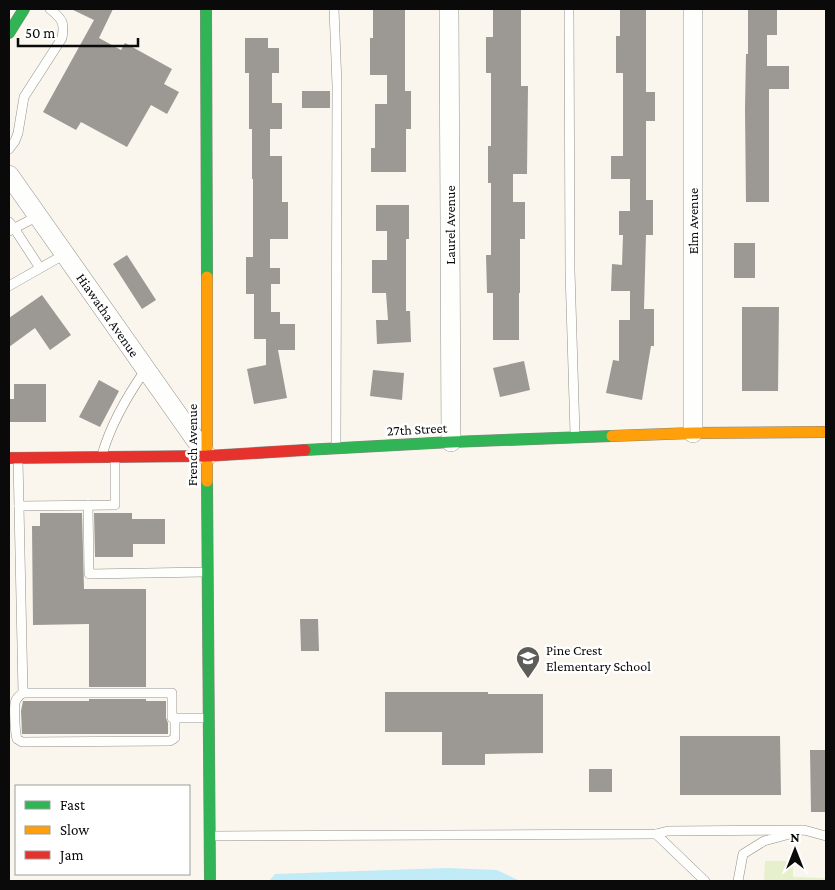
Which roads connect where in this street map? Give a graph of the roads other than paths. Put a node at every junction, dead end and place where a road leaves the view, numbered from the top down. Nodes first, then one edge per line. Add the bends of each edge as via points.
1 (24, 9) edge
2 (50, 9) edge
3 (206, 9) edge
4 (334, 9) edge
5 (449, 9) edge
6 (569, 9) edge
7 (693, 9) edge
8 (9, 33) edge
9 (9, 149) edge
10 (9, 175) edge
11 (38, 216) junction
12 (11, 227) edge
13 (64, 254) junction
14 (40, 268) junction
15 (9, 285) edge
16 (146, 369) junction
17 (826, 432) edge
18 (692, 433) junction
19 (575, 437) junction
20 (451, 442) junction
21 (336, 448) junction
22 (207, 456) junction
23 (102, 457) junction
24 (115, 457) junction
25 (14, 458) edge
26 (88, 505) junction
27 (19, 506) junction
28 (208, 572) junction
29 (23, 694) junction
30 (175, 718) junction
31 (209, 718) junction
32 (804, 830) junction
33 (656, 834) junction
34 (210, 836) junction
35 (826, 836) edge
36 (210, 881) edge
37 (705, 881) edge
38 (738, 881) edge

1 - 8 street
2 - 9 lane via 61,18 64,27 62,38 24,97 18,133
3 - 22 street, French Avenue
4 - 21 lane via 337,85
5 - 20 street, Laurel Avenue
6 - 19 lane via 570,270
7 - 18 street, Elm Avenue
10 - 11 street, Hiawatha Avenue
11 - 12 lane
11 - 13 street, Hiawatha Avenue
12 - 14 lane
13 - 14 lane
13 - 16 street, Hiawatha Avenue
14 - 15 lane
16 - 22 street, Hiawatha Avenue
16 - 23 lane via 130,392 108,436
17 - 18 street, 27th Street
18 - 19 street, 27th Street
19 - 20 street, 27th Street
20 - 21 street, 27th Street
21 - 22 street, 27th Street
22 - 24 street, 27th Street
22 - 28 street, French Avenue
23 - 24 street, 27th Street
23 - 25 street, 27th Street
24 - 26 lane via 115,505
25 - 27 lane
26 - 27 lane
26 - 28 lane via 89,574
27 - 29 lane
28 - 31 street, French Avenue
29 - 30 lane via 172,693 172,718
29 - 30 lane via 15,701 15,734 22,742 170,741 175,738
30 - 31 lane
31 - 34 street, French Avenue
32 - 33 lane via 668,831
32 - 35 lane
32 - 38 lane via 764,841 743,854
33 - 34 lane
33 - 37 lane
34 - 36 street, French Avenue

